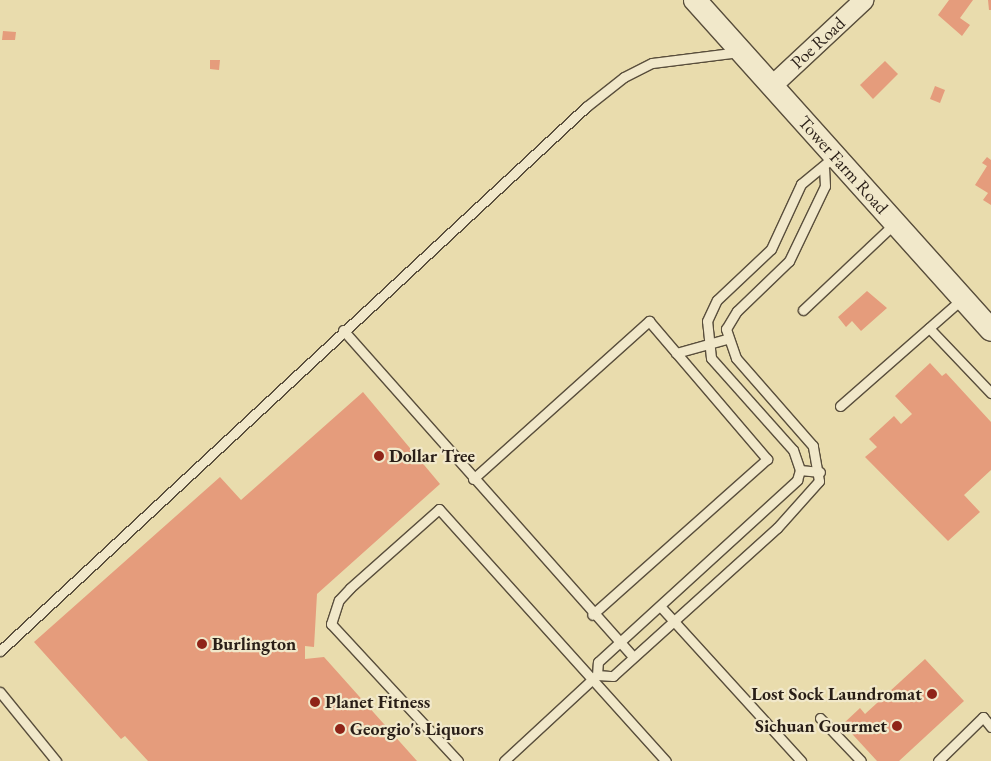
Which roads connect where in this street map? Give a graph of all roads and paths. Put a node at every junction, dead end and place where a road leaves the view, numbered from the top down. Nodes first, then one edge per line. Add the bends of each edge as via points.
1 (695, 0) edge
2 (863, 0) edge
3 (742, 52) junction
4 (772, 85) junction
5 (830, 163) junction
6 (895, 223) junction
7 (963, 298) junction
8 (803, 310) dead end
9 (929, 328) junction
10 (343, 330) junction
11 (991, 330) edge
12 (726, 339) junction
13 (707, 343) junction
14 (676, 353) junction
15 (991, 393) edge
16 (840, 406) dead end
17 (800, 470) junction
18 (820, 472) junction
19 (473, 478) junction
20 (660, 606) junction
21 (592, 615) junction
22 (674, 621) junction
23 (619, 644) junction
24 (0, 651) edge
25 (633, 657) junction
26 (595, 678) junction
27 (0, 692) edge
28 (820, 718) dead end
29 (991, 727) edge
30 (56, 761) edge
31 (458, 761) edge
32 (504, 761) edge
33 (666, 761) edge
34 (801, 761) edge
35 (861, 761) edge
36 (938, 761) edge

1 - 3 street, Tower Farm Road
2 - 4 street, Poe Road
3 - 4 street, Tower Farm Road
3 - 10 lane via 661,61 624,77
4 - 5 street, Tower Farm Road
5 - 6 street, Tower Farm Road
5 - 12 lane via 824,186 797,247 774,278 737,311 726,330
5 - 13 lane via 801,184 771,249 714,305 707,321
6 - 7 street, Tower Farm Road
6 - 8 lane
7 - 9 lane
7 - 11 street, Tower Farm Road
9 - 15 lane
9 - 16 lane
10 - 19 lane
10 - 24 lane
12 - 13 lane
12 - 18 lane via 736,358 813,446
13 - 14 lane
13 - 17 lane via 711,358 793,450
14 - 19 lane via 648,320
14 - 21 lane via 767,459
17 - 18 lane
17 - 20 lane via 793,488
18 - 22 lane via 815,490
19 - 21 lane
20 - 22 lane
20 - 23 lane
21 - 23 lane
22 - 25 lane
22 - 34 lane
23 - 25 lane
23 - 26 lane via 598,662
25 - 26 lane via 613,676
26 - 31 lane via 439,509 350,588 339,600 331,624
26 - 32 lane
26 - 33 lane
27 - 30 lane
28 - 35 lane
29 - 36 lane via 983,717

